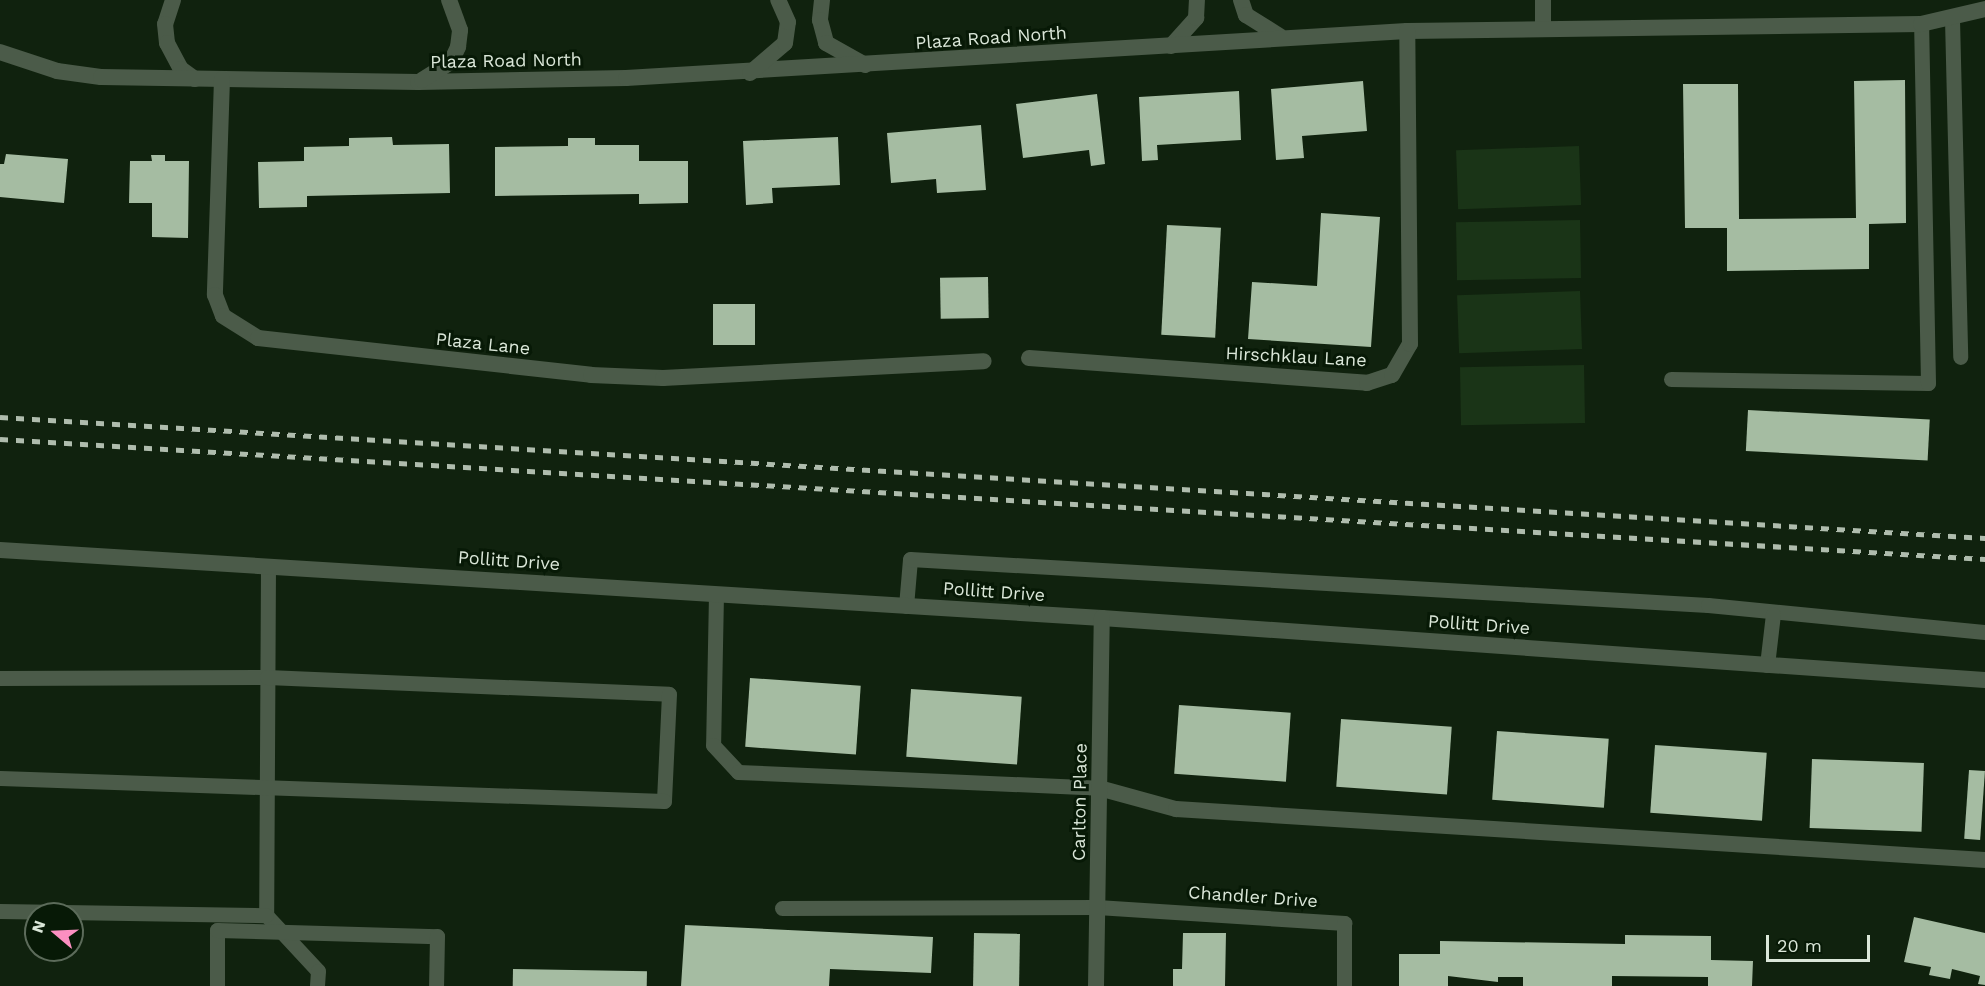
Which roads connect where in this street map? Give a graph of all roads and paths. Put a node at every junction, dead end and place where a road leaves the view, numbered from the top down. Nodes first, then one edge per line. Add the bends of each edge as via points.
1 (173, 0) edge
2 (449, 0) edge
3 (778, 0) edge
4 (822, 0) edge
5 (1197, 0) edge
6 (1241, 0) edge
7 (1543, 0) edge
8 (1985, 9) edge
9 (1952, 19) junction
10 (1921, 24) junction
11 (1543, 27) junction
12 (1407, 31) junction
13 (1284, 38) junction
14 (1171, 46) junction
15 (0, 52) edge
16 (867, 66) junction
17 (750, 73) junction
18 (195, 79) junction
19 (222, 80) junction
20 (418, 82) junction
21 (1960, 357) dead end
22 (1029, 358) dead end
23 (984, 361) dead end
24 (1671, 379) dead end
25 (0, 550) edge
26 (268, 566) junction
27 (716, 594) junction
28 (906, 606) junction
29 (1773, 614) junction
30 (1102, 618) junction
31 (1985, 632) edge
32 (1767, 665) junction
33 (267, 677) junction
34 (0, 678) edge
35 (1985, 680) edge
36 (0, 778) edge
37 (267, 785) junction
38 (1099, 788) junction
39 (1985, 860) edge
40 (1097, 907) junction
41 (782, 908) dead end
42 (0, 910) edge
43 (266, 915) junction
44 (283, 932) junction
45 (217, 986) edge
46 (317, 986) edge
47 (436, 986) edge
48 (1096, 986) edge
49 (1344, 986) edge

1 - 18 street via 165,24 167,43 181,69
2 - 20 street via 460,30 458,48 451,62
3 - 17 street via 788,22 785,43
4 - 16 street via 820,20 826,43
5 - 14 street via 1196,18
6 - 13 street via 1246,15
7 - 11 street
8 - 9 street, Plaza Road North
9 - 10 street, Plaza Road North
9 - 21 lane
10 - 11 street, Plaza Road North
10 - 24 lane via 1928,383
11 - 12 street, Plaza Road North
12 - 13 street, Plaza Road North
12 - 22 street, Hirschklau Lane via 1410,344 1392,375 1367,383
13 - 14 street, Plaza Road North
14 - 16 street, Plaza Road North
15 - 18 street, Plaza Road North via 57,71 101,77
16 - 17 street, Plaza Road North
17 - 20 street, Plaza Road North
18 - 19 street, Plaza Road North
19 - 20 street, Plaza Road North
19 - 23 street, Plaza Lane via 215,295 223,315 258,338 591,375 663,378
25 - 26 street, Pollitt Drive
26 - 27 street, Pollitt Drive
26 - 33 lane
27 - 28 street, Pollitt Drive
27 - 38 lane via 713,745 738,772
28 - 29 lane via 910,559 1708,605
28 - 30 street, Pollitt Drive
29 - 31 lane
29 - 32 lane
30 - 32 street, Pollitt Drive
30 - 38 street, Carlton Place
32 - 35 street, Pollitt Drive
33 - 34 lane
33 - 37 lane
33 - 37 lane via 669,694 664,801
36 - 37 lane
37 - 43 lane
38 - 39 street via 1176,809
38 - 40 street, Carlton Place
40 - 41 lane
40 - 48 street, Carlton Place
40 - 49 lane, Chandler Drive via 1344,922
42 - 43 lane
43 - 44 lane
44 - 45 lane via 217,930
44 - 46 lane via 318,971
44 - 47 lane via 437,936

